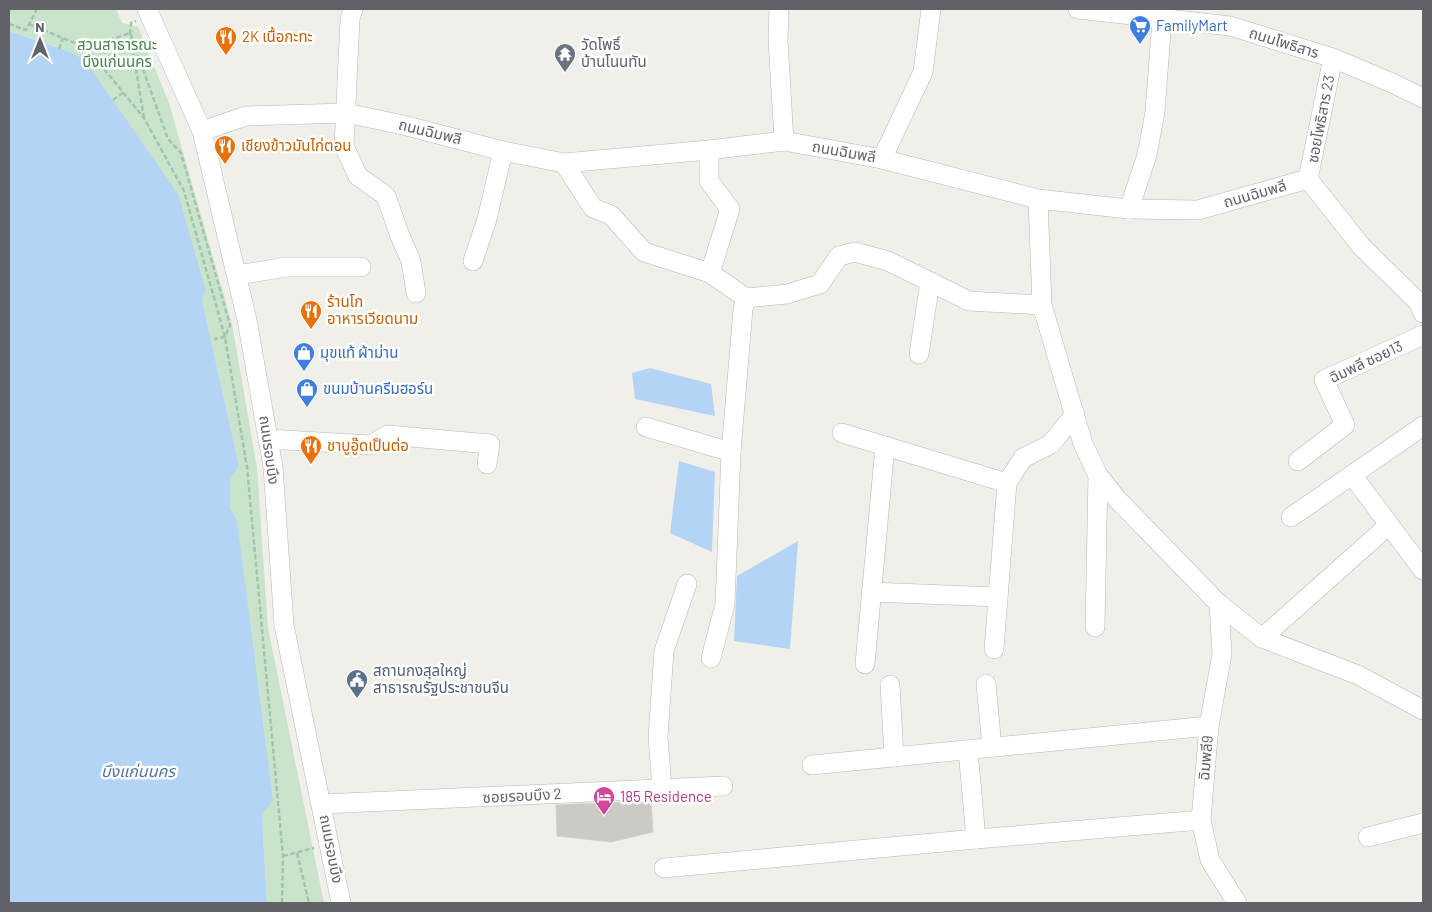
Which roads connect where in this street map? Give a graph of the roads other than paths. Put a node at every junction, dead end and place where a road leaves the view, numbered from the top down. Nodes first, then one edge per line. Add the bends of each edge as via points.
1 (353, 9) edge
2 (780, 9) edge
3 (931, 9) edge
4 (1078, 9) edge
5 (148, 13) edge
6 (1231, 17) edge
7 (1162, 19) junction
8 (1333, 58) junction
9 (1423, 98) edge
10 (346, 113) junction
11 (202, 131) junction
12 (784, 141) junction
13 (709, 150) junction
14 (502, 151) junction
15 (882, 158) junction
16 (564, 163) junction
17 (1308, 179) junction
18 (1038, 199) junction
19 (1130, 209) junction
20 (473, 261) dead end
21 (361, 267) dead end
22 (710, 273) junction
23 (237, 275) junction
24 (930, 282) junction
25 (416, 293) dead end
26 (746, 298) junction
27 (1042, 305) junction
28 (1423, 313) edge
29 (1423, 335) edge
30 (919, 354) dead end
31 (1075, 414) junction
32 (1423, 426) edge
33 (646, 427) dead end
34 (842, 433) dead end
35 (268, 439) junction
36 (885, 446) junction
37 (731, 452) junction
38 (1298, 461) dead end
39 (487, 464) dead end
40 (1098, 475) junction
41 (1352, 475) junction
42 (1007, 483) junction
43 (1291, 517) dead end
44 (1390, 525) junction
45 (1423, 570) edge
46 (687, 584) dead end
47 (871, 592) junction
48 (998, 596) junction
49 (1219, 604) junction
50 (1095, 626) dead end
51 (1262, 638) junction
52 (994, 649) dead end
53 (711, 658) dead end
54 (865, 664) dead end
55 (986, 684) dead end
56 (890, 685) dead end
57 (1423, 710) edge
58 (1209, 726) junction
59 (992, 747) junction
60 (968, 750) junction
61 (894, 757) junction
62 (812, 765) dead end
63 (723, 786) dead end
64 (662, 789) junction
65 (322, 804) junction
66 (1201, 820) junction
67 (1423, 823) edge
68 (1368, 837) dead end
69 (976, 838) junction
70 (664, 868) dead end
71 (341, 903) edge
72 (1237, 903) edge

1 - 10 street
2 - 12 street via 778,40
3 - 15 street via 923,72
4 - 7 street, ถนนโพธิสาร
5 - 11 street, ถนนรอบบึง
6 - 7 street, ถนนโพธิสาร
6 - 8 street, ถนนโพธิสาร
7 - 19 street via 1156,112
8 - 9 street, ถนนโพธิสาร
8 - 17 street, ซอยโพธิสาร 23
10 - 11 street, ถนนฉิมพลี via 246,116
10 - 14 street, ถนนฉิมพลี
10 - 25 street via 344,146 358,176 386,196 412,261
11 - 23 street, ถนนรอบบึง
12 - 13 street, ถนนฉิมพลี
12 - 15 street, ถนนฉิมพลี
13 - 16 street, ถนนฉิมพลี
13 - 22 street via 709,182 730,209
14 - 16 street, ถนนฉิมพลี
14 - 20 street via 487,219
15 - 18 street, ถนนฉิมพลี
16 - 22 street via 593,208 611,214 644,252
17 - 19 street, ถนนฉิมพลี via 1198,210
17 - 28 street via 1361,246 1419,303
18 - 19 street, ถนนฉิมพลี
18 - 27 street
21 - 23 street via 287,267
22 - 26 street
23 - 35 street, ถนนรอบบึง
24 - 26 street via 888,261 855,252 839,256 820,284 787,294
24 - 27 street via 969,301
24 - 30 street
26 - 37 street
27 - 31 street
29 - 38 street, ฉิมพลี ซอย13 via 1324,380 1345,425
31 - 40 street via 1083,444
31 - 42 street via 1051,444 1023,458
32 - 41 street
33 - 37 street
34 - 36 street
35 - 39 street via 371,445 388,435 490,444
35 - 65 street, ถนนรอบบึง via 273,467 284,625
36 - 42 street
36 - 47 street
37 - 53 street via 725,604
40 - 49 street via 1116,498
40 - 50 street
41 - 43 street
41 - 44 street
42 - 48 street
44 - 45 street
44 - 51 street
46 - 64 street via 664,650 658,737
47 - 48 street
47 - 54 street
48 - 52 street
49 - 51 street
49 - 58 street, ฉิมพลี9 via 1222,654
51 - 57 street via 1358,675
55 - 59 street
56 - 61 street
58 - 59 street
58 - 66 street, ฉิมพลี9
59 - 60 street
60 - 61 street
60 - 69 street
61 - 62 street
63 - 64 street, ซอยรอบบึง 2
64 - 65 street, ซอยรอบบึง 2
65 - 71 street, ถนนรอบบึง
66 - 69 street
66 - 72 street, ฉิมพลี9 via 1210,860
67 - 68 street
69 - 70 street

